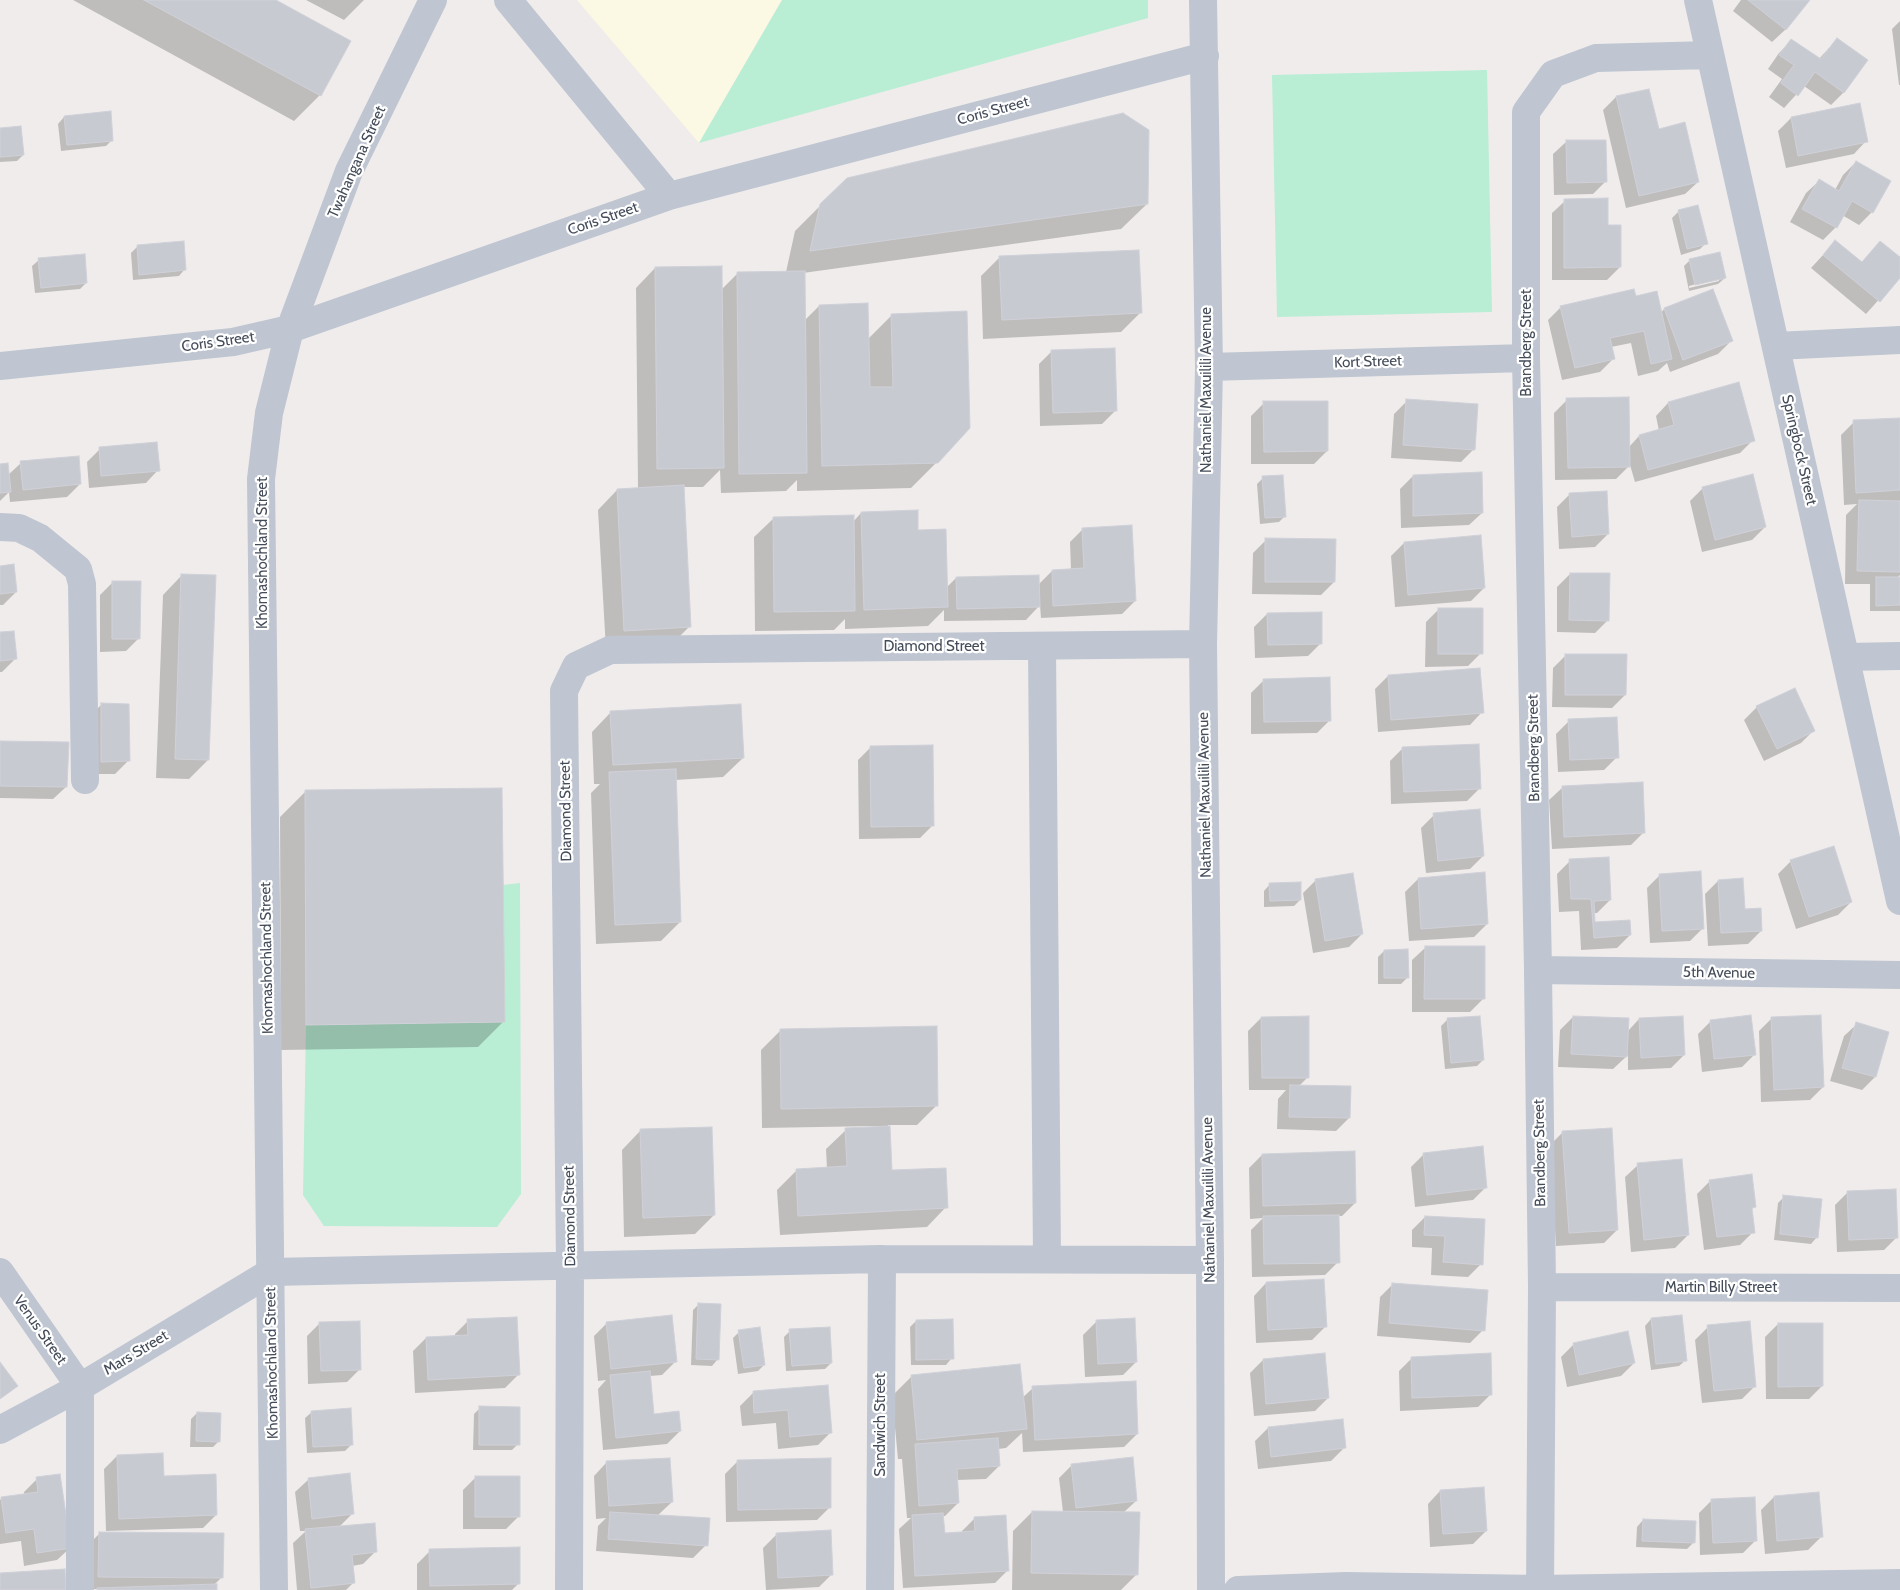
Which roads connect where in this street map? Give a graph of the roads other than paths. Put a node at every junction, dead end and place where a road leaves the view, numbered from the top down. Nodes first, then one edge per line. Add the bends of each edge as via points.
1 (434, 0) edge
2 (508, 0) edge
3 (1203, 0) edge
4 (1698, 0) edge
5 (1710, 55) junction
6 (1205, 56) junction
7 (669, 196) junction
8 (290, 329) junction
9 (1900, 340) edge
10 (1776, 346) junction
11 (1526, 358) junction
12 (0, 366) edge
13 (1209, 367) junction
14 (0, 527) edge
15 (1203, 644) junction
16 (1042, 646) junction
17 (1900, 656) edge
18 (1846, 658) junction
19 (85, 780) dead end
20 (1900, 901) edge
21 (1538, 970) junction
22 (1900, 975) edge
23 (882, 1259) junction
24 (1047, 1259) junction
25 (1210, 1260) junction
26 (570, 1266) junction
27 (0, 1272) edge
28 (271, 1272) junction
29 (1542, 1287) junction
30 (1900, 1288) edge
31 (80, 1387) junction
32 (0, 1430) edge
33 (1900, 1583) edge
34 (1540, 1589) edge
35 (80, 1590) edge
36 (274, 1590) edge
37 (569, 1590) edge
38 (880, 1590) edge
39 (1211, 1590) edge
40 (1238, 1590) edge

1 - 8 street, Twahangana Street via 349,171
2 - 7 street
3 - 6 street, Nathaniel Maxuilili Avenue
4 - 5 street, Springbock Street
5 - 10 street, Springbock Street
5 - 11 street, Brandberg Street via 1596,58 1553,74 1526,112
6 - 7 street, Coris Street
6 - 13 street, Nathaniel Maxuilili Avenue
7 - 8 street, Coris Street
8 - 12 street, Coris Street via 234,342
8 - 28 street, Khomashochland Street via 269,413 261,479
9 - 10 street
10 - 18 street, Springbock Street
11 - 13 street, Kort Street
11 - 21 street, Brandberg Street
13 - 15 street, Nathaniel Maxuilili Avenue
14 - 19 street via 19,528 40,538 78,569 82,584
15 - 16 street, Diamond Street
15 - 25 street, Nathaniel Maxuilili Avenue
16 - 24 street
16 - 26 street, Diamond Street via 610,650 576,666 564,691
17 - 18 street
18 - 20 street, Springbock Street
21 - 22 street, 5th Avenue
21 - 29 street, Brandberg Street
23 - 24 street
23 - 26 street
23 - 38 street, Sandwich Street
24 - 25 street
25 - 39 street, Nathaniel Maxuilili Avenue
26 - 28 street
26 - 37 street, Diamond Street
27 - 31 street, Venus Street
28 - 31 street, Mars Street
28 - 36 street, Khomashochland Street
29 - 30 street, Martin Billy Street
29 - 34 street, Brandberg Street
31 - 32 street, Mars Street
31 - 35 street
33 - 34 street
34 - 40 street via 1346,1586

